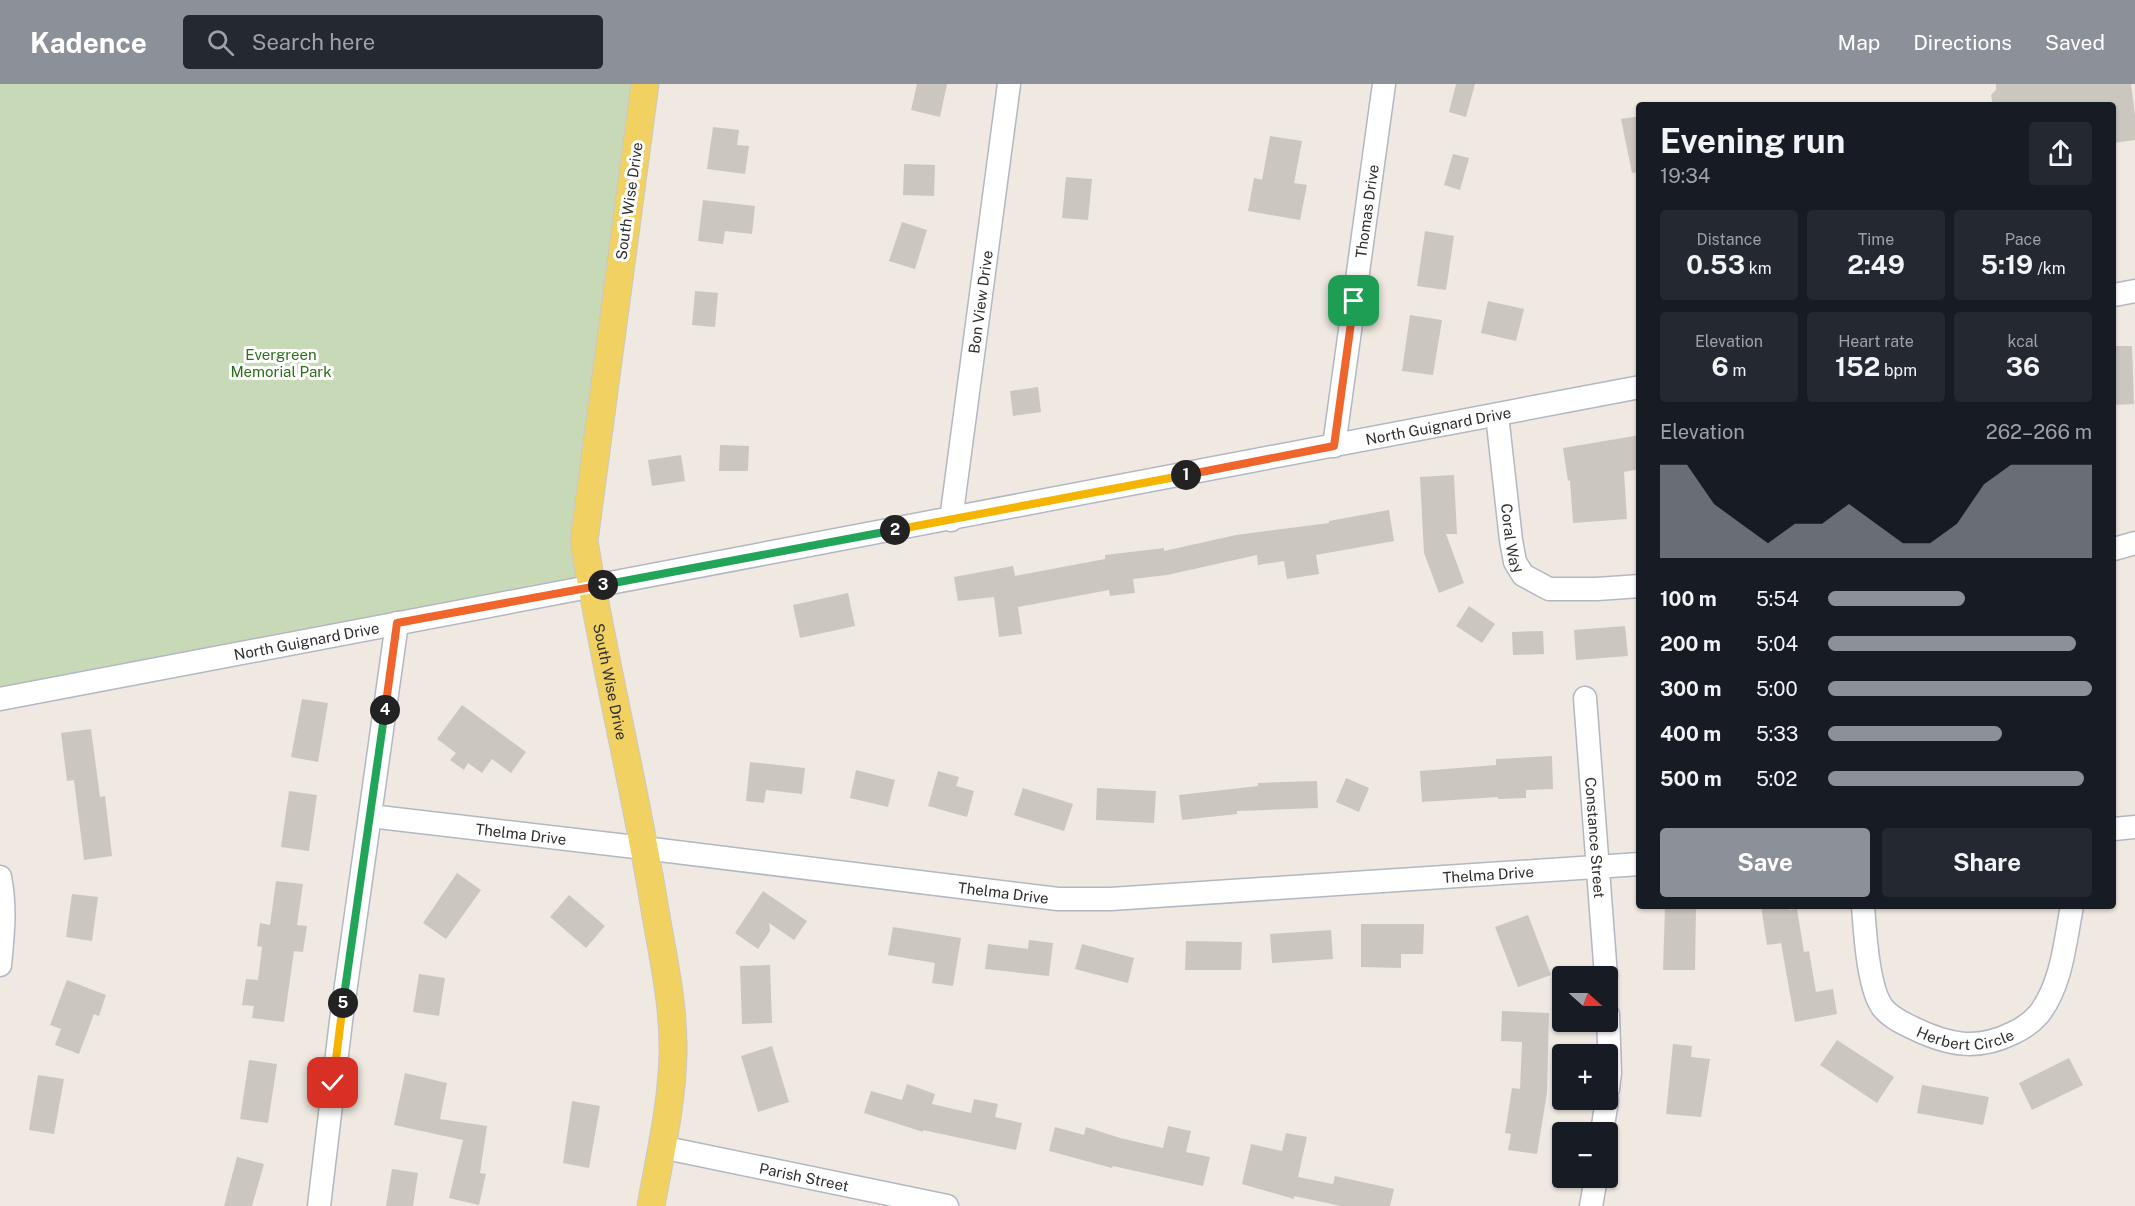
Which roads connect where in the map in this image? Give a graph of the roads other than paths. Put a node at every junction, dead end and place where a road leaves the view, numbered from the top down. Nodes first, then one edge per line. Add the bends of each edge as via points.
1 (645, 84) edge
2 (1009, 84) edge
3 (1384, 84) edge
4 (2135, 291) edge
5 (2116, 295) edge
6 (1636, 388) edge
7 (1497, 415) junction
8 (1334, 446) junction
9 (951, 520) junction
10 (2135, 543) edge
11 (2116, 548) edge
12 (1636, 586) edge
13 (591, 588) junction
14 (397, 623) junction
15 (1585, 698) dead end
16 (0, 699) edge
17 (370, 816) junction
18 (2135, 827) edge
19 (2116, 829) edge
20 (645, 848) junction
21 (1636, 864) edge
22 (1598, 867) junction
23 (0, 877) edge
24 (1863, 909) edge
25 (2071, 909) edge
26 (0, 965) edge
27 (1605, 966) edge
28 (661, 1147) junction
29 (1594, 1188) edge
30 (319, 1206) edge
31 (651, 1206) edge
32 (947, 1206) edge
33 (1591, 1206) edge

1 - 13 main road, South Wise Drive via 584,541
2 - 9 street, Bon View Drive
3 - 8 street, Thomas Drive
4 - 5 street
6 - 7 street, North Guignard Drive
7 - 8 street, North Guignard Drive
7 - 12 street, Coral Way via 1511,540 1522,575 1549,589
8 - 9 street, North Guignard Drive
9 - 13 street, North Guignard Drive
10 - 11 street
13 - 14 street, North Guignard Drive
13 - 20 main road, South Wise Drive
14 - 16 street, North Guignard Drive
14 - 17 street
15 - 22 street, Constance Street
17 - 20 street, Thelma Drive
17 - 30 street
18 - 19 street
20 - 22 street, Thelma Drive via 1058,899 1111,899
20 - 28 main road, South Wise Drive via 671,1007 669,1108
21 - 22 street, Thelma Drive
22 - 27 street, Constance Street
23 - 26 street via 5,921
24 - 25 street, Herbert Circle via 1874,992 1884,1009 1898,1021 1930,1036 1980,1045 2022,1029 2038,1015 2060,972
28 - 31 main road, South Wise Drive
28 - 32 street, Parish Street
29 - 33 street

